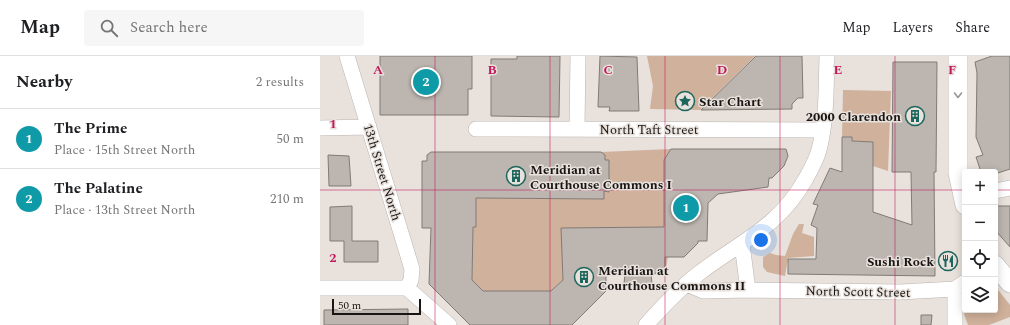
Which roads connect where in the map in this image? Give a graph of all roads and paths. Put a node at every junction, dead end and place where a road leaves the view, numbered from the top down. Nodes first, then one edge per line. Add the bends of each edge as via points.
1 (347, 56) edge
2 (578, 56) edge
3 (828, 56) edge
4 (958, 56) edge
5 (370, 127) junction
6 (320, 128) edge
7 (578, 128) junction
8 (476, 129) dead end
9 (822, 130) junction
10 (1010, 188) edge
11 (962, 190) edge
12 (998, 190) edge
13 (742, 244) junction
14 (998, 269) edge
15 (1010, 283) edge
16 (687, 284) junction
17 (960, 286) edge
18 (320, 288) edge
19 (407, 288) junction
20 (748, 290) junction
21 (449, 325) edge
22 (646, 325) edge
23 (955, 325) edge

1 - 5 street, 13th Street North
2 - 7 street
3 - 9 street via 826,109
4 -> 11 main road via 958,173
5 - 6 street
5 - 19 street, 13th Street North via 412,269
7 - 8 street, North Taft Street
7 - 9 street, North Taft Street
9 - 13 street via 816,157 793,200 777,218
10 - 12 street
13 - 16 street
13 - 20 street
14 - 15 main road
16 - 20 street, North Scott Street via 703,292
16 - 22 street
17 - 20 street, North Scott Street via 900,292
17 - 23 street
18 - 19 street
19 - 21 street

